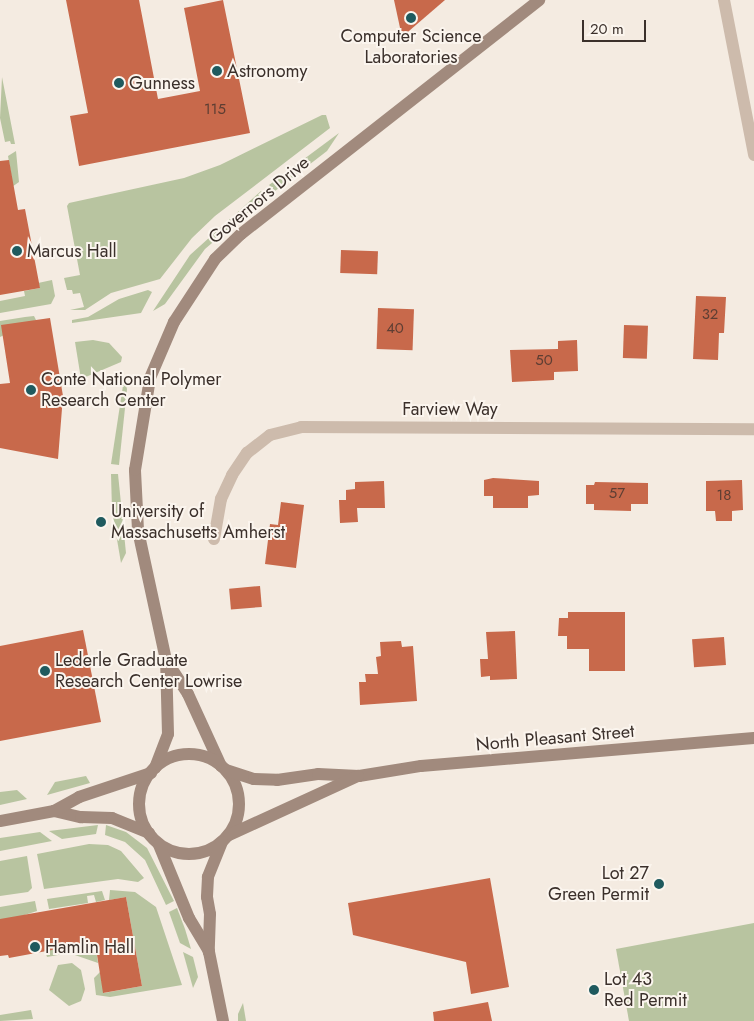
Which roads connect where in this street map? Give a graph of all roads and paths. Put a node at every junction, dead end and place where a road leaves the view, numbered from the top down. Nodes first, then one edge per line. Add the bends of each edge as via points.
1 (539, 0) edge
2 (724, 0) edge
3 (752, 126) edge
4 (754, 155) edge
5 (754, 428) edge
6 (214, 539) dead end
7 (166, 660) junction
8 (754, 738) edge
9 (223, 768) junction
10 (153, 770) junction
11 (359, 776) junction
12 (54, 811) junction
13 (0, 821) edge
14 (149, 833) junction
15 (225, 838) junction
16 (159, 845) junction
17 (209, 952) junction
18 (223, 1021) edge

1 - 7 main road, Governors Drive via 241,234 215,259 178,315 150,378 134,470 138,530
2 - 3 street
3 - 4 street
5 - 6 street, Farview Way via 301,427 270,435 247,453 221,499
7 - 9 main road, Governors Drive via 188,694
7 - 10 main road, Governors Drive via 168,734
8 - 11 main road, North Pleasant Street via 421,766
9 - 10 main road via 200,755 184,754
9 - 11 main road, North Pleasant Street via 254,779 277,780 318,774
9 - 15 main road via 236,786 238,798 238,811
10 - 12 main road via 79,797
10 - 14 main road via 140,797 140,811
11 - 15 main road, North Pleasant Street
12 - 13 main road
12 - 14 main road via 82,817 112,818
14 - 16 main road
15 - 16 main road via 208,850 192,854 175,852
15 - 17 main road via 208,876
16 - 17 main road via 189,918
17 - 18 main road

